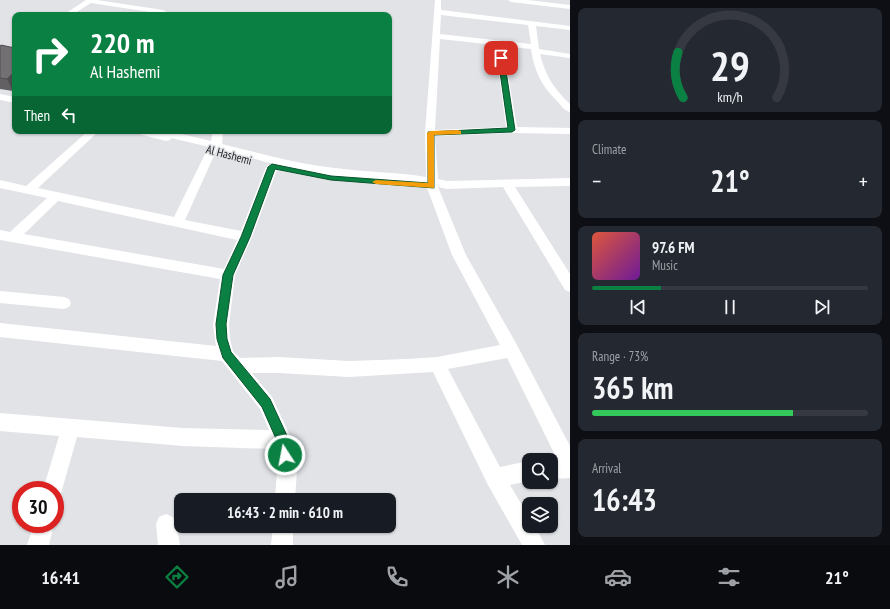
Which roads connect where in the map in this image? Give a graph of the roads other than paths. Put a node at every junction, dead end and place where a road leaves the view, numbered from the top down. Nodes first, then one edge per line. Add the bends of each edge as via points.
1 (90, 0) edge
2 (438, 0) edge
3 (511, 0) edge
4 (153, 3) dead end
5 (570, 7) edge
6 (72, 12) edge
7 (153, 12) edge
8 (162, 12) edge
9 (437, 12) junction
10 (538, 16) junction
11 (570, 28) edge
12 (436, 36) junction
13 (499, 43) junction
14 (536, 49) junction
15 (570, 56) edge
16 (0, 97) edge
17 (12, 99) edge
18 (570, 109) edge
19 (512, 130) junction
20 (570, 131) edge
21 (430, 133) junction
22 (91, 134) edge
23 (152, 134) edge
24 (167, 134) edge
25 (217, 134) edge
26 (214, 148) junction
27 (272, 167) junction
28 (340, 176) junction
29 (565, 182) edge
30 (0, 184) edge
31 (434, 184) junction
32 (507, 184) junction
33 (30, 189) junction
34 (570, 194) edge
35 (56, 196) junction
36 (178, 223) junction
37 (6, 236) edge
38 (245, 237) junction
39 (228, 275) junction
40 (570, 286) edge
41 (0, 297) edge
42 (64, 303) dead end
43 (0, 330) edge
44 (511, 350) junction
45 (231, 360) junction
46 (438, 364) junction
47 (0, 422) edge
48 (70, 428) junction
49 (283, 440) junction
50 (570, 467) edge
51 (558, 468) edge
52 (522, 472) edge
53 (495, 478) junction
54 (55, 481) edge
55 (285, 493) edge
56 (166, 524) dead end
57 (41, 533) edge
58 (283, 533) edge
59 (38, 545) edge
60 (169, 545) edge
61 (282, 545) edge
62 (534, 545) edge

1 - 6 street
1 - 7 street
2 - 9 street
3 - 10 street
4 - 8 street
5 - 10 street
9 - 10 street
9 - 12 street
10 - 11 street
10 - 14 street
12 - 13 street
12 - 21 street
13 - 14 street
13 - 19 street
14 - 15 street
14 - 18 street via 538,66 546,83
16 - 17 street
19 - 20 street
19 - 21 street
21 - 31 street
22 - 33 street
23 - 26 street, Al Hashemi
24 - 26 street, Al Hashemi
25 - 26 street
26 - 27 street, Al Hashemi
26 - 28 street, Al Hashemi
26 - 36 street
27 - 28 street, Al Hashemi
27 - 38 street
28 - 31 street, Al Hashemi
29 - 32 street, Al Hashemi
29 - 34 street
30 - 33 street
31 - 32 street, Al Hashemi
31 - 44 street via 459,255
32 - 40 street
33 - 35 street
35 - 36 street
35 - 37 street
36 - 38 street
37 - 39 street
38 - 39 street
39 - 45 street via 221,324 222,339
41 - 42 street
43 - 45 street
44 - 46 street
44 - 50 street
45 - 46 street via 349,370
45 - 49 street via 266,403
46 - 53 street
47 - 48 street
48 - 49 street via 183,437
48 - 54 street
49 - 55 street via 287,470
50 - 51 street
52 - 53 street
53 - 62 street
56 - 60 street
57 - 59 street
58 - 61 street

